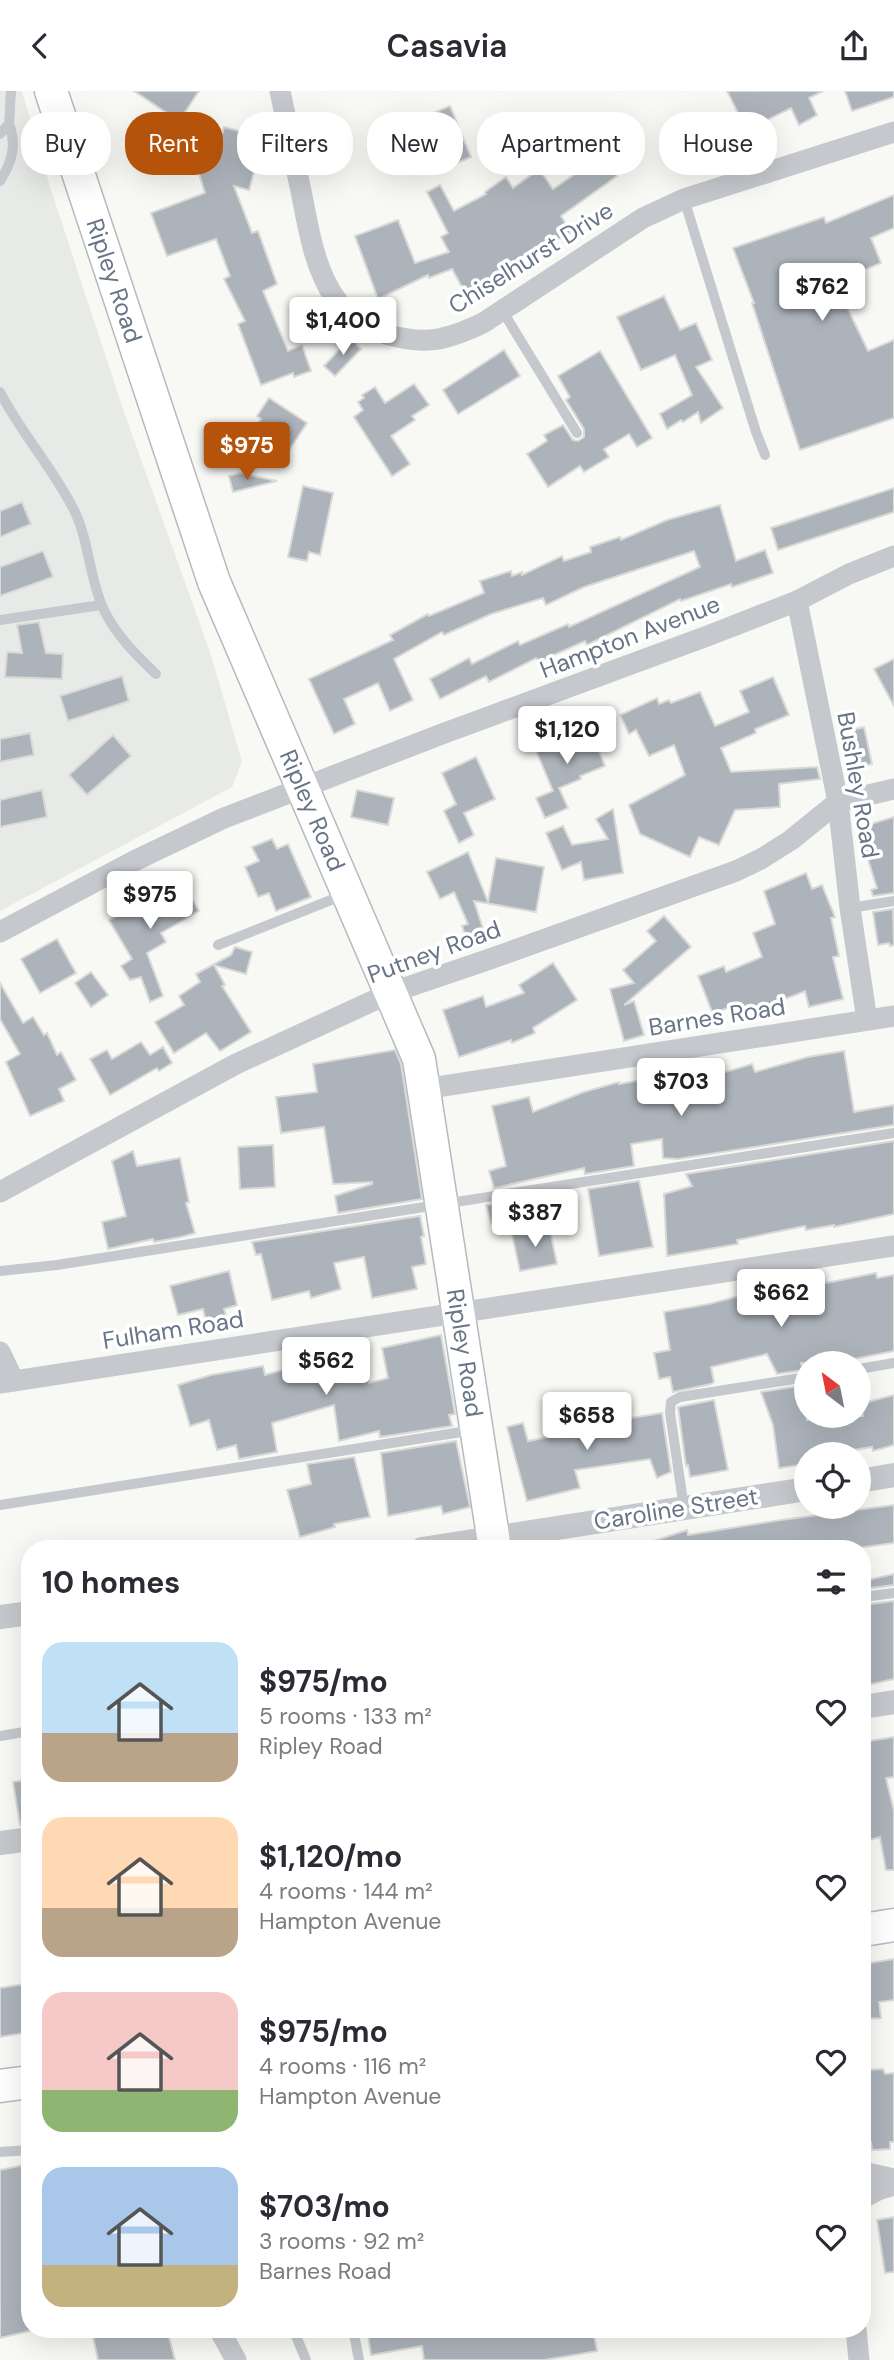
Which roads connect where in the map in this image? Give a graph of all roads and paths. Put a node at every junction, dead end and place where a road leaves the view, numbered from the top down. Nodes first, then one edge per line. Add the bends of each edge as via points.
1 (10, 91) edge
2 (51, 91) edge
3 (280, 91) edge
4 (9, 124) junction
5 (894, 132) edge
6 (0, 134) edge
7 (0, 181) edge
8 (684, 199) junction
9 (502, 310) junction
10 (0, 392) edge
11 (3, 405) edge
12 (577, 433) dead end
13 (765, 455) dead end
14 (894, 556) edge
15 (797, 601) junction
16 (101, 605) junction
17 (0, 620) edge
18 (156, 674) dead end
19 (303, 788) junction
20 (894, 789) edge
21 (838, 802) junction
22 (348, 893) junction
23 (894, 901) edge
24 (850, 908) junction
25 (0, 932) edge
26 (218, 945) dead end
27 (390, 993) junction
28 (894, 1016) edge
29 (867, 1020) junction
30 (425, 1089) junction
31 (894, 1133) edge
32 (0, 1192) edge
33 (443, 1205) junction
34 (894, 1246) edge
35 (0, 1271) edge
36 (459, 1313) junction
37 (0, 1352) edge
38 (894, 1363) edge
39 (872, 1367) edge
40 (794, 1379) edge
41 (7, 1382) edge
42 (476, 1430) junction
43 (894, 1475) edge
44 (871, 1479) edge
45 (794, 1491) edge
46 (0, 1505) edge
47 (684, 1508) junction
48 (494, 1540) edge
49 (510, 1540) edge
50 (894, 1593) edge
51 (871, 1596) edge
52 (21, 1614) edge
53 (0, 1617) edge
54 (894, 1702) edge
55 (871, 1706) edge
56 (21, 1732) edge
57 (0, 1736) edge
58 (21, 1840) edge
59 (0, 1843) edge
60 (894, 1925) edge
61 (871, 1929) edge
62 (894, 1944) edge
63 (871, 1947) edge
64 (21, 2065) edge
65 (0, 2068) edge
66 (21, 2083) edge
67 (0, 2086) edge
68 (21, 2151) edge
69 (0, 2152) edge
70 (871, 2174) edge
71 (894, 2179) edge
72 (894, 2185) edge
73 (871, 2194) edge
74 (224, 2338) edge
75 (297, 2338) edge
76 (355, 2338) edge
77 (857, 2338) edge
78 (236, 2360) edge
79 (306, 2360) edge
80 (359, 2360) edge
81 (859, 2360) edge

1 - 4 lane
2 - 19 main road, Ripley Road via 214,582
3 - 9 street, Chiselhurst Drive via 308,226 327,285 350,315 370,330 404,341 428,342 456,336
4 - 6 lane
4 - 7 lane via 14,151
5 - 8 street, Chiselhurst Drive
8 - 9 street, Chiselhurst Drive via 643,218
8 - 13 lane
9 - 12 lane
10 - 11 lane
11 - 16 lane via 56,476 76,513
14 - 15 street, Hampton Avenue
15 - 19 street, Hampton Avenue
15 - 21 street, Bushley Road
16 - 17 lane
16 - 18 lane via 120,637
19 - 22 main road, Ripley Road
19 - 25 street, Hampton Avenue via 200,828
20 - 21 street, Putney Road
21 - 24 street, Bushley Road
21 - 27 street, Putney Road via 791,840 736,871
22 - 26 lane
22 - 27 main road, Ripley Road
23 - 24 lane
24 - 29 street, Bushley Road
27 - 30 main road, Ripley Road via 419,1059
27 - 32 street, Putney Road via 236,1064
28 - 29 street, Barnes Road
29 - 30 street, Barnes Road
30 - 33 main road, Ripley Road
31 - 33 lane
33 - 35 lane
33 - 36 main road, Ripley Road
34 - 36 street, Fulham Road
36 - 41 street, Fulham Road
36 - 42 main road, Ripley Road
37 - 41 street
38 - 39 lane
40 - 47 lane via 671,1402
42 - 46 lane
42 - 48 main road, Ripley Road
43 - 44 street
45 - 47 street, Caroline Street
47 - 49 street, Caroline Street
50 - 51 lane
52 - 53 street
54 - 55 street
56 - 57 lane
58 - 59 street
60 - 61 main road
62 - 63 main road
64 - 65 main road
66 - 67 main road
68 - 69 lane
70 - 71 street
72 - 73 street
74 - 78 street
75 - 79 lane
76 - 80 lane
77 - 81 street

